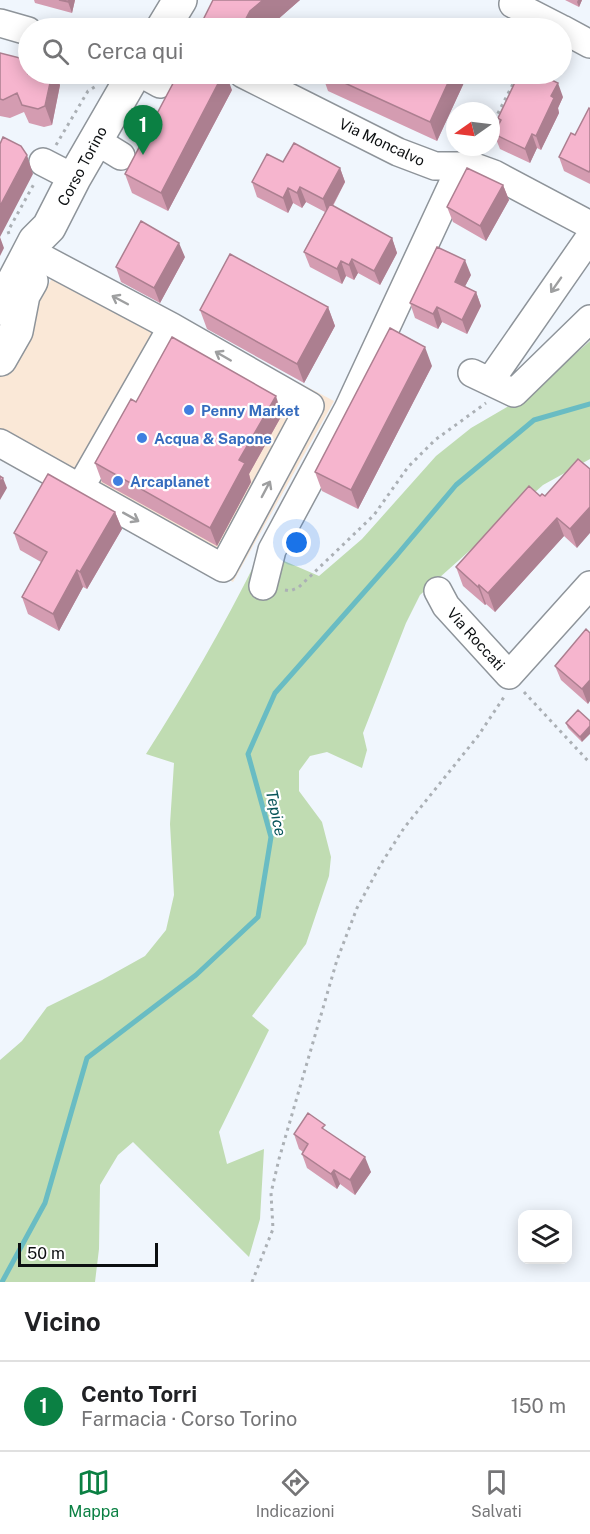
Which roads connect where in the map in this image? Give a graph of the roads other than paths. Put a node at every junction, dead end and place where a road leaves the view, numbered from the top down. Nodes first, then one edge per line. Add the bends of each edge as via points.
1 (180, 0) edge
2 (513, 4) dead end
3 (169, 18) edge
4 (540, 18) edge
5 (0, 23) edge
6 (18, 28) edge
7 (572, 35) edge
8 (590, 44) edge
9 (141, 84) edge
10 (263, 84) edge
11 (43, 162) dead end
12 (461, 166) junction
13 (74, 178) junction
14 (590, 225) edge
15 (49, 227) junction
16 (590, 237) edge
17 (44, 259) junction
18 (6, 313) edge
19 (590, 319) edge
20 (172, 327) junction
21 (0, 359) edge
22 (0, 443) edge
23 (80, 488) junction
24 (590, 585) edge
25 (263, 586) road end
26 (438, 591) dead end

1 - 3 main road
2 - 4 street
5 - 6 street
7 - 8 street
9 - 13 main road, Corso Torino via 108,148
10 - 12 street, Via Moncalvo via 398,152 435,166
11 - 13 street
12 - 14 street, Via Moncalvo via 494,174
12 - 25 street via 348,409 272,550
13 - 15 main road, Corso Torino
15 - 17 main road, Corso Torino
15 - 18 main road, Corso Torino via 35,241
16 -> 19 street via 490,381 514,393
17 - 18 main road, Corso Torino via 23,295
20 -> 17 street
18 - 21 main road, Corso Torino via 16,332
20 - 23 street
23 -> 20 street via 223,568 310,406
22 - 23 street
24 - 26 street, Via Roccati via 512,678 446,606

